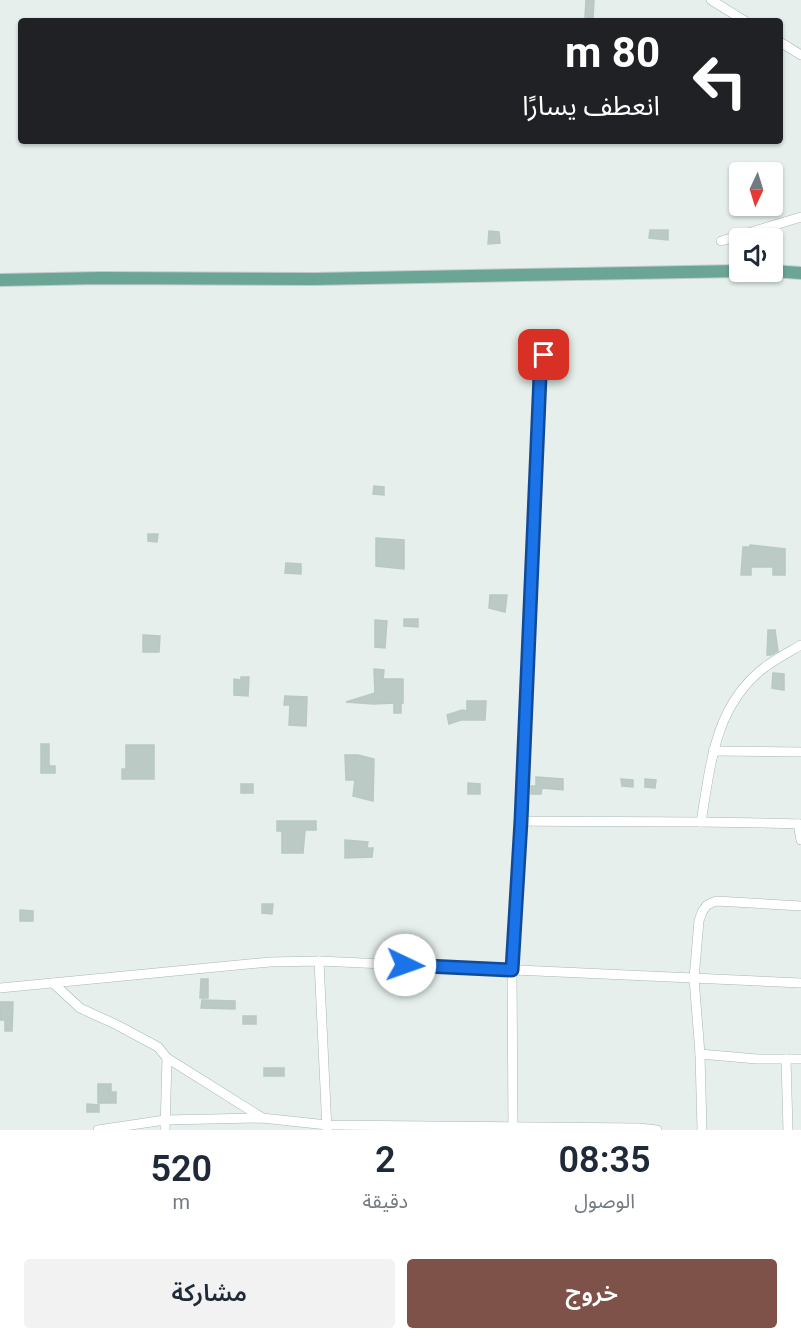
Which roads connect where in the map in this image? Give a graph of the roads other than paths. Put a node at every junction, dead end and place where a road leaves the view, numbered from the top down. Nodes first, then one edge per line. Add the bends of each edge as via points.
1 (711, 0) edge
2 (741, 18) edge
3 (783, 44) edge
4 (801, 54) edge
5 (801, 217) edge
6 (721, 241) dead end
7 (729, 271) edge
8 (783, 272) edge
9 (801, 273) edge
10 (0, 280) edge
11 (547, 334) dead end
12 (801, 645) edge
13 (713, 751) junction
14 (801, 752) edge
15 (521, 821) junction
16 (701, 822) junction
17 (799, 824) edge
18 (801, 840) edge
19 (801, 906) edge
20 (319, 962) junction
21 (512, 970) junction
22 (694, 978) junction
23 (52, 983) junction
24 (801, 983) edge
25 (0, 988) edge
26 (700, 1054) junction
27 (167, 1058) junction
28 (786, 1059) junction
29 (801, 1059) edge
30 (262, 1118) junction
31 (165, 1125) edge
32 (327, 1127) edge
33 (513, 1128) edge
34 (98, 1130) edge
35 (657, 1130) edge
36 (702, 1130) edge
37 (788, 1130) edge

1 - 2 street
3 - 4 street
5 - 6 street
7 - 10 main road
8 - 9 main road
11 - 15 street via 540,376
12 - 13 street via 765,667 742,689 724,717
13 - 14 street
13 - 16 street
15 - 16 street
15 - 21 street
16 - 17 street
17 - 18 street
19 - 22 street via 716,901 707,905 699,921
20 - 21 street
20 - 23 street via 270,962
20 - 32 street
21 - 22 street
21 - 33 street
22 - 24 street
22 - 26 street
23 - 25 street
23 - 27 street via 80,1008 158,1047
26 - 28 street
26 - 36 street
27 - 30 street
27 - 31 street
28 - 29 street
28 - 37 street
30 - 31 street
30 - 32 street
31 - 34 street
32 - 33 street
33 - 35 street

